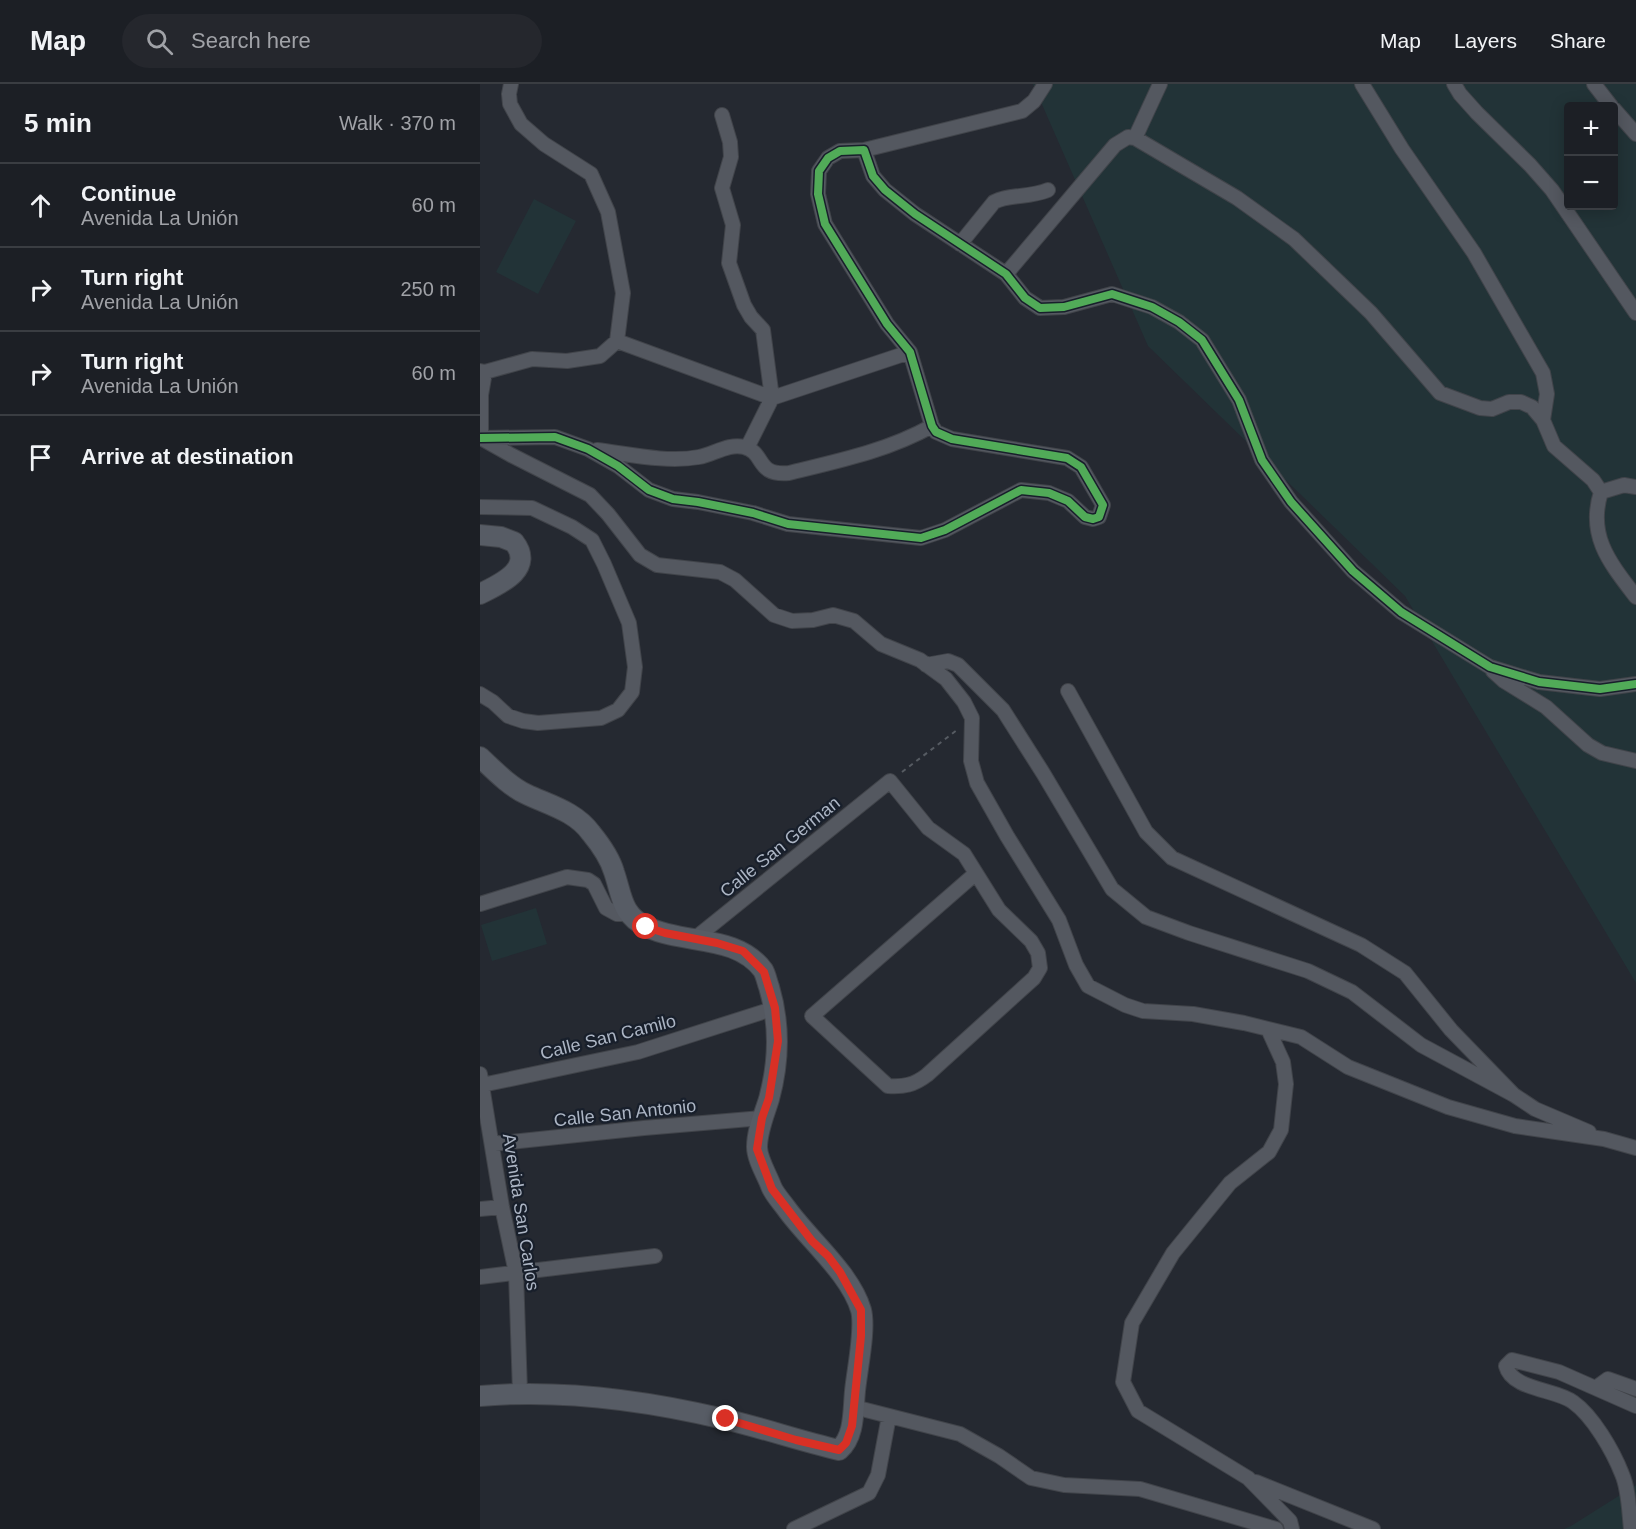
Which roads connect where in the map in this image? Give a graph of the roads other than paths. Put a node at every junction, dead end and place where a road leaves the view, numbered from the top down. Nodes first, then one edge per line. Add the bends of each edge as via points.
1 (511, 84) edge
2 (1045, 84) edge
3 (1160, 84) edge
4 (1362, 84) edge
5 (1454, 84) edge
6 (1594, 84) edge
7 (1608, 102) edge
8 (722, 115) dead end
9 (1618, 115) edge
10 (1636, 135) edge
11 (1135, 138) junction
12 (864, 150) junction
13 (1048, 190) dead end
14 (960, 244) junction
15 (1006, 274) junction
16 (1636, 313) edge
17 (616, 341) junction
18 (910, 352) junction
19 (483, 371) edge
20 (772, 398) junction
21 (1543, 420) junction
22 (932, 426) junction
23 (481, 438) edge
24 (747, 448) junction
25 (588, 449) junction
26 (1636, 487) edge
27 (1601, 492) junction
28 (480, 507) edge
29 (480, 535) edge
30 (480, 594) edge
31 (1636, 597) edge
32 (926, 665) junction
33 (1490, 668) junction
34 (1636, 684) edge
35 (1068, 691) dead end
36 (480, 694) edge
37 (480, 757) edge
38 (1636, 761) edge
39 (975, 873) junction
40 (480, 904) edge
41 (628, 914) junction
42 (693, 940) junction
43 (775, 1008) junction
44 (1268, 1029) junction
45 (481, 1080) edge
46 (1514, 1095) junction
47 (762, 1118) junction
48 (487, 1136) edge
49 (1604, 1139) junction
50 (1636, 1148) edge
51 (502, 1207) junction
52 (480, 1209) edge
53 (655, 1257) dead end
54 (516, 1273) junction
55 (480, 1277) edge
56 (1597, 1387) junction
57 (1636, 1389) edge
58 (520, 1392) junction
59 (480, 1396) edge
60 (1636, 1406) edge
61 (854, 1407) junction
62 (889, 1416) junction
63 (1248, 1478) junction
64 (794, 1529) edge
65 (1276, 1529) edge
66 (1292, 1529) edge
67 (1373, 1529) edge
68 (1631, 1529) edge

1 - 17 street via 510,104 521,124 591,174 608,212 623,293
2 - 12 street via 1022,111
3 - 11 street
4 - 21 street via 1474,253 1543,373 1547,394
5 - 16 street via 1552,190
6 - 7 street
8 - 20 street via 730,142 722,188 733,225 729,263 744,305 763,330
9 - 10 street
11 - 15 street via 1128,137 1115,145
11 - 21 street via 1237,198 1294,239 1371,313 1440,393 1480,408 1521,402 1532,407
12 - 14 street via 873,176 885,190
12 - 18 street via 840,151 828,158 819,171 818,194 825,224 887,324
13 - 14 street via 994,202
14 - 15 street
15 - 33 street via 1024,298 1040,308 1064,307 1112,294 1152,307 1202,340 1239,400 1262,460 1291,502 1353,571 1401,612
17 - 19 street via 600,356 567,361 532,360
17 - 20 street
18 - 20 street
18 - 22 street
19 - 23 street
20 - 24 street
21 - 27 street via 1554,447 1593,480
22 - 24 street via 887,448 789,473 765,470
22 - 25 street via 952,439 1067,458 1081,466 1103,505 1099,517 1085,517 1068,501 1049,493 1021,490 945,530 921,538 788,524 753,513 673,499 649,490
23 - 25 street via 555,437
23 - 32 street via 590,495 640,555 657,565 720,572 735,580 774,615 792,621 844,617 881,644
24 - 25 street via 735,446 683,459
26 - 27 street via 1624,485
27 - 31 street via 1596,507 1597,535 1611,565
28 - 36 street via 532,508 592,540 629,623 635,667 632,692 618,710 601,718 524,721 508,716
29 - 30 main road via 514,542 522,557 521,565 503,582
32 - 44 street via 946,679 964,702 972,718 972,761 977,783 1059,920 1088,986 1143,1011 1193,1014
32 - 46 street via 948,661 958,664 1003,710 1112,889 1146,916 1308,971 1335,984 1421,1045
33 - 34 street via 1539,682 1600,690
33 - 38 street via 1546,707 1588,745 1602,753
35 - 46 street via 1146,832 1172,858 1361,945 1405,973 1451,1030
37 - 41 main road via 524,793 573,814 589,830 614,870
39 - 39 street via 999,910 1031,941 1040,968 1034,978 927,1076 904,1087 888,1086 812,1016
39 - 42 street, Calle San German via 963,854 928,828 890,782
40 - 41 street via 567,877 588,880 606,908
41 - 42 main road via 646,927
42 - 43 main road via 743,951 764,972
43 - 45 street, Calle San Camilo via 638,1052
43 - 47 main road via 778,1041
44 - 49 street via 1301,1037 1347,1067 1448,1107 1515,1126
44 - 63 street via 1283,1062 1286,1084 1281,1130 1269,1152 1230,1184 1173,1254 1132,1323 1123,1382 1138,1411
45 - 48 street, Avenida San Carlos
46 - 49 street via 1535,1109
47 - 48 street, Calle San Antonio
47 - 61 main road via 757,1149 772,1189 840,1272 861,1310
48 - 51 street, Avenida San Carlos
49 - 50 street
51 - 52 street
51 - 54 street, Avenida San Carlos
53 - 54 street
54 - 55 street
54 - 58 street, Avenida San Carlos
56 - 57 street via 1608,1379
56 - 60 street
56 - 68 street via 1512,1360 1506,1366 1516,1380 1572,1401 1592,1420 1623,1476
58 - 59 main road
58 - 61 main road via 626,1399 726,1419 839,1450 852,1426
61 - 62 street
62 - 64 street via 878,1475 869,1493
62 - 65 street via 960,1434 1031,1478 1064,1485 1140,1489
63 - 66 street via 1290,1521
63 - 67 street

